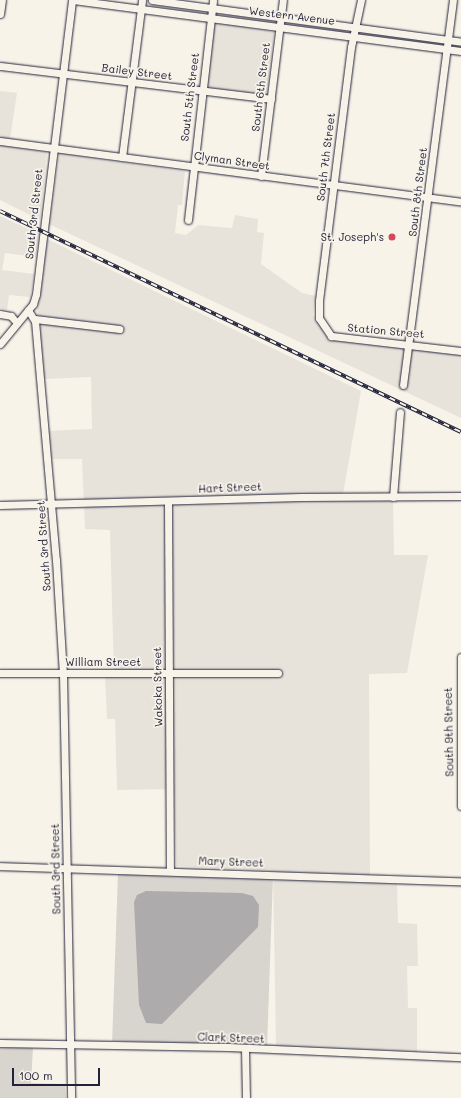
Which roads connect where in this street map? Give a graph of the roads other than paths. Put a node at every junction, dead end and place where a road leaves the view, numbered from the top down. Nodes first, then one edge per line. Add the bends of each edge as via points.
1 (2, 0) edge
2 (73, 0) edge
3 (142, 0) edge
4 (152, 0) edge
5 (213, 0) edge
6 (283, 0) edge
7 (361, 0) edge
8 (453, 0) edge
9 (141, 8) junction
10 (212, 8) junction
11 (0, 14) edge
12 (281, 16) junction
13 (211, 17) junction
14 (280, 26) junction
15 (357, 26) junction
16 (354, 36) junction
17 (448, 40) junction
18 (461, 42) edge
19 (447, 49) junction
20 (461, 51) edge
21 (0, 66) edge
22 (62, 74) junction
23 (132, 83) junction
24 (202, 91) junction
25 (271, 99) junction
26 (0, 140) edge
27 (53, 148) junction
28 (122, 157) junction
29 (192, 167) junction
30 (261, 176) junction
31 (334, 187) junction
32 (429, 198) junction
33 (461, 202) edge
34 (188, 220) dead end
35 (28, 310) junction
36 (0, 314) edge
37 (319, 318) joint
38 (35, 319) junction
39 (17, 323) junction
40 (119, 328) dead end
41 (0, 344) edge
42 (409, 344) junction
43 (461, 351) edge
44 (403, 386) dead end
45 (400, 412) dead end
46 (461, 496) edge
47 (393, 497) junction
48 (168, 502) junction
49 (52, 503) junction
50 (0, 505) edge
51 (461, 657) edge
52 (0, 673) edge
53 (63, 673) junction
54 (169, 673) junction
55 (278, 673) dead end
56 (461, 806) edge
57 (0, 866) edge
58 (66, 868) junction
59 (170, 871) junction
60 (461, 881) edge
61 (0, 1043) edge
62 (71, 1046) junction
63 (245, 1048) junction
64 (461, 1057) edge
65 (71, 1098) edge
66 (246, 1098) edge

1 - 11 street
2 - 9 street, Western Avenue
2 - 22 street, South 3rd Street
3 - 9 street
4 - 10 street, Western Avenue
5 - 10 street, South 5th Street
6 - 12 street, South 6th Street
7 - 15 street, South 7th Street
8 - 17 street, South 8th Street
9 - 13 street, Western Avenue
9 - 23 street
10 - 12 street, Western Avenue
10 - 13 street, South 5th Street
12 - 14 street, South 6th Street
12 - 15 street, Western Avenue
13 - 14 street, Western Avenue
13 - 24 street, South 5th Street
14 - 16 street, Western Avenue
14 - 25 street, South 6th Street
15 - 16 street, South 7th Street
15 - 17 street, Western Avenue
16 - 19 street, Western Avenue
16 - 31 street, South 7th Street
17 - 18 street, Western Avenue
17 - 19 street, South 8th Street
19 - 20 street, Western Avenue
19 - 32 street, South 8th Street
21 - 22 street, Bailey Street
22 - 23 street, Bailey Street
22 - 27 street, South 3rd Street
23 - 24 street, Bailey Street
23 - 28 street
24 - 25 street, Bailey Street
24 - 29 street, South 5th Street
25 - 30 street, South 6th Street
26 - 27 street, Clyman Street
27 - 28 street, Clyman Street
27 - 35 street, South 3rd Street via 36,294
28 - 29 street, Clyman Street
29 - 30 street, Clyman Street
29 - 34 street, South 5th Street
30 - 31 street, Clyman Street
31 - 32 street, Clyman Street
31 - 37 street, South 7th Street
32 - 33 street, Clyman Street
32 - 42 street, South 8th Street
35 - 38 street
35 - 39 street, South 3rd Street
36 - 39 street via 11,316
37 - 42 street, Station Street via 331,336
38 - 40 street
38 - 49 street, South 3rd Street
39 - 41 street, South 3rd Street
42 - 43 street, Station Street
42 - 44 street, South 8th Street
45 - 47 street
46 - 47 street, Hart Street
47 - 48 street, Hart Street via 301,497
48 - 49 street, Hart Street
48 - 54 street, Wakoka Street
49 - 50 street, Hart Street
49 - 53 street, South 3rd Street
51 - 56 street, South 9th Street
52 - 53 street, William Street
53 - 54 street, William Street
53 - 58 street, South 3rd Street
54 - 55 street, William Street
54 - 59 street, Wakoka Street
57 - 58 street, Mary Street
58 - 59 street, Mary Street
58 - 62 street, South 3rd Street
59 - 60 street, Mary Street
61 - 62 street, Clark Street
62 - 63 street, Clark Street
62 - 65 street, South 3rd Street
63 - 64 street, Clark Street
63 - 66 street

